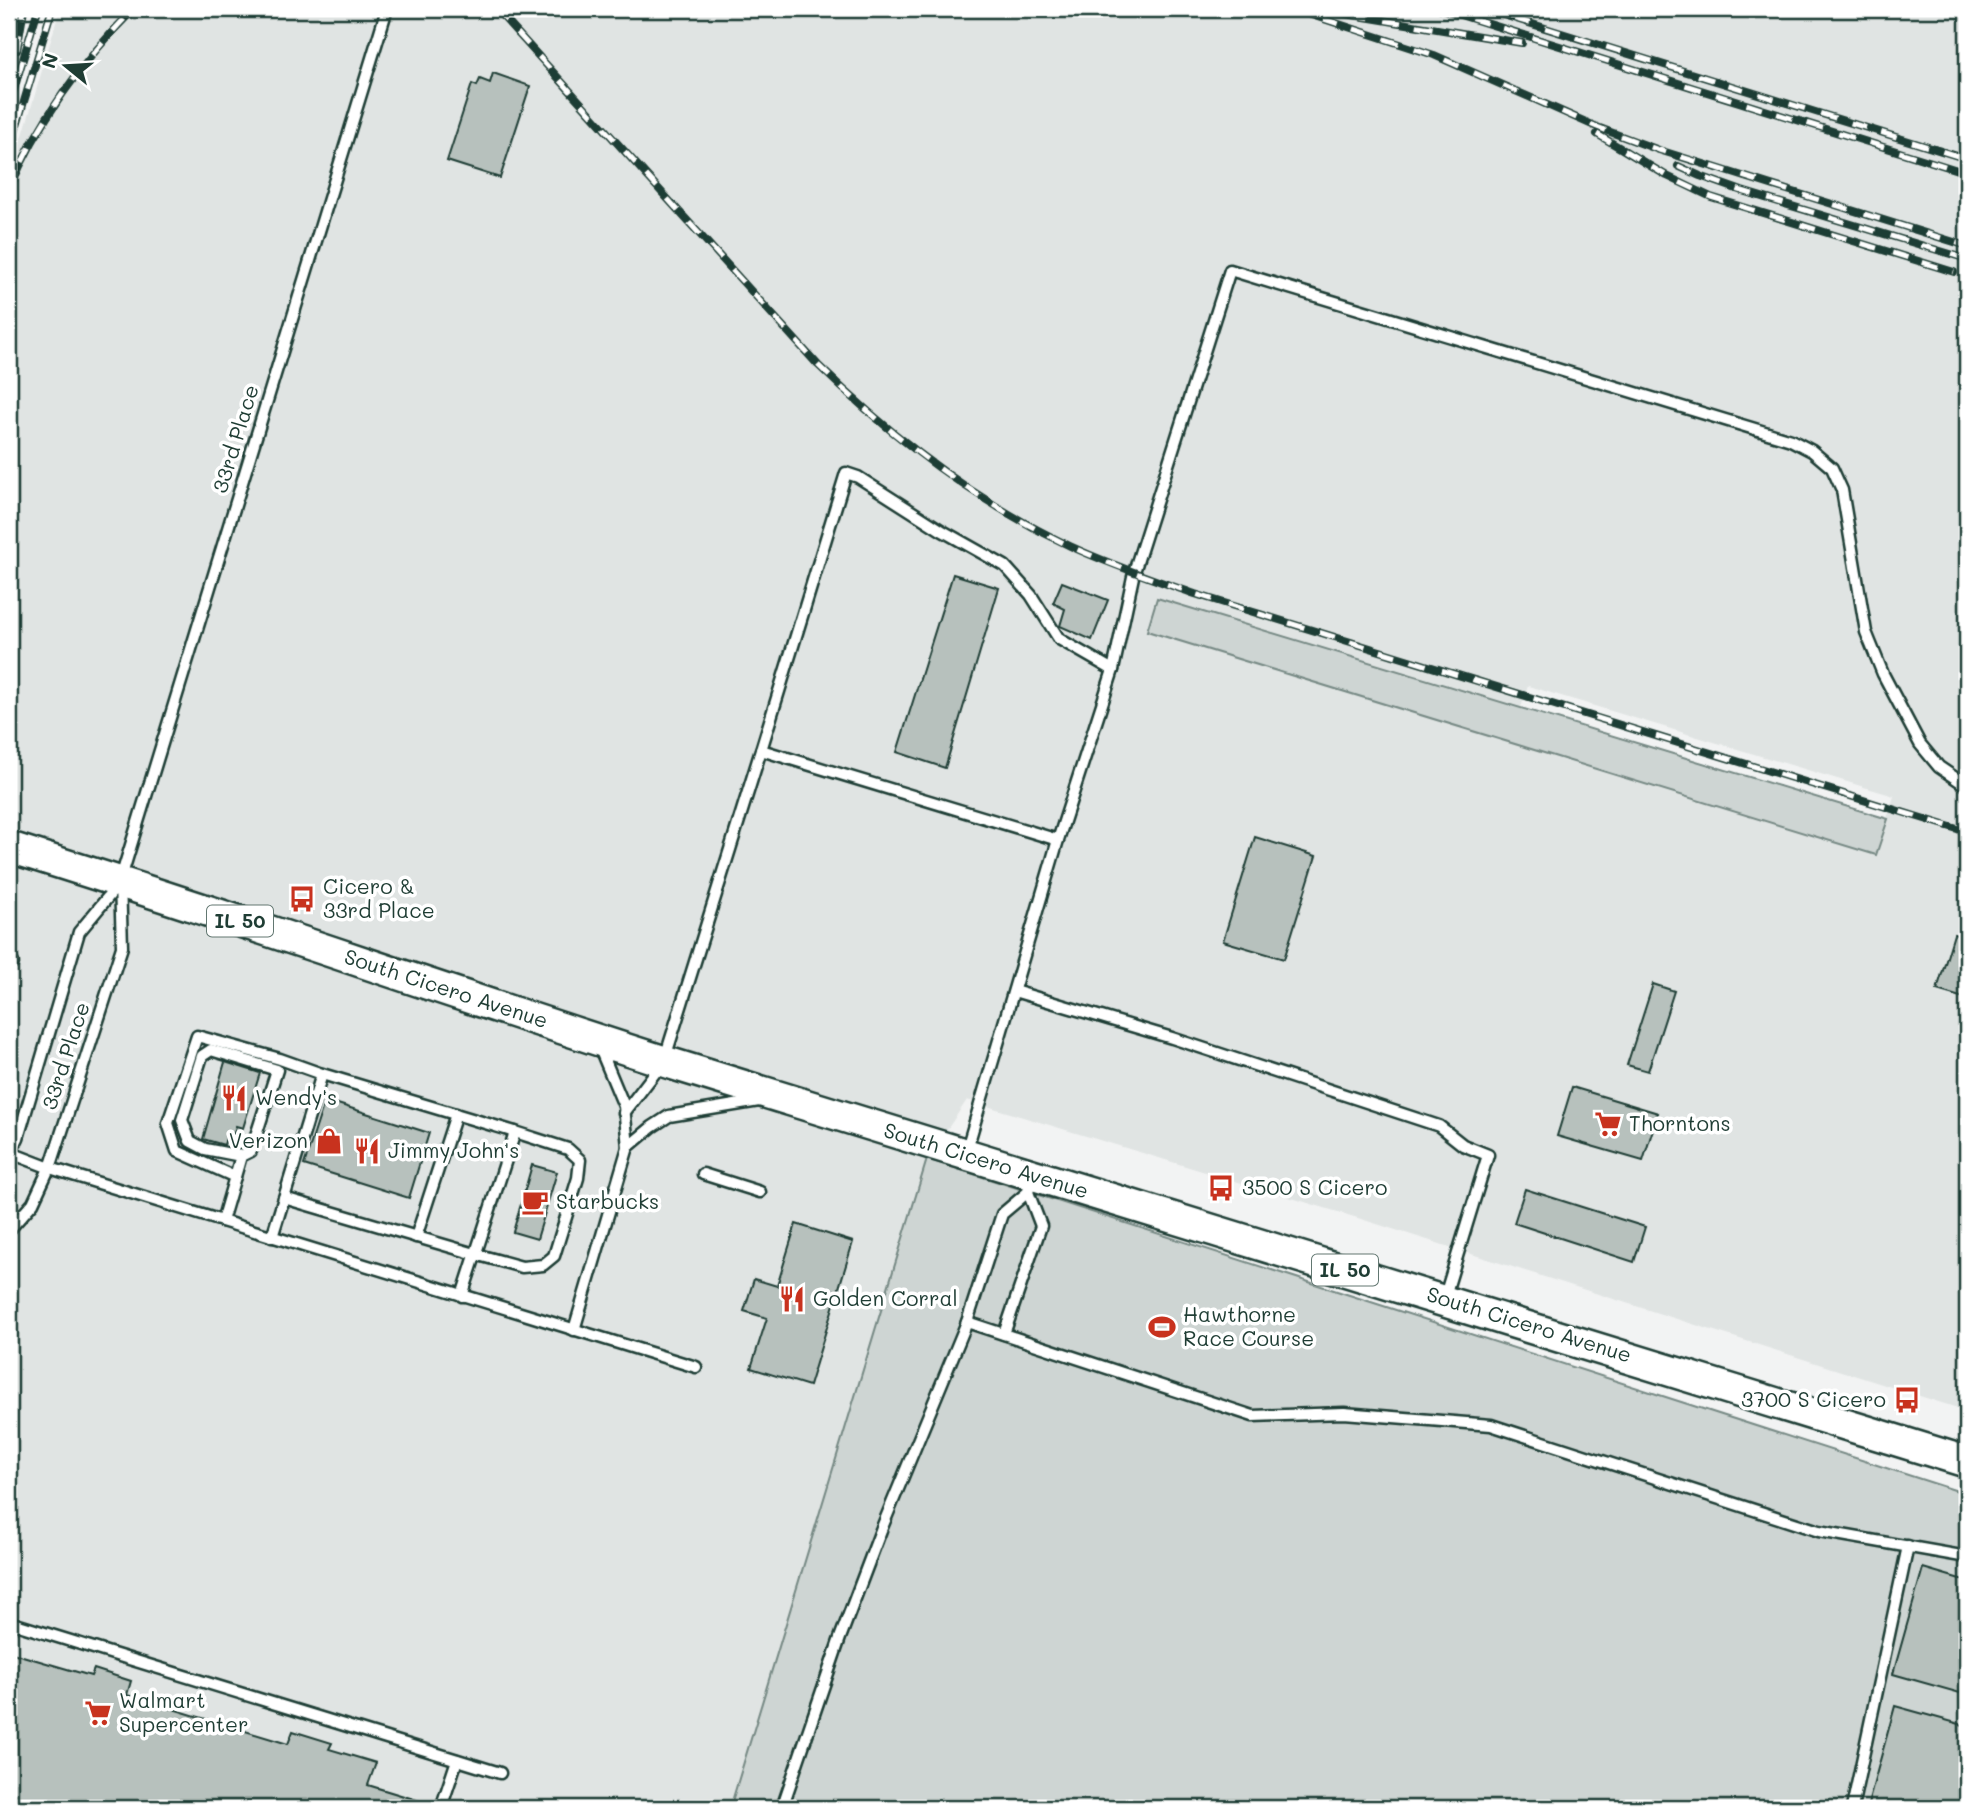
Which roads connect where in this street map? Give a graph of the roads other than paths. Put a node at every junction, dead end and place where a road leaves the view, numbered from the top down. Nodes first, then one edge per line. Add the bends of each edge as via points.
1 (387, 9) edge
2 (1113, 670) junction
3 (761, 750) junction
4 (1967, 786) edge
5 (1058, 840) junction
6 (9, 847) edge
7 (120, 881) junction
8 (1014, 991) junction
9 (595, 1038) junction
10 (664, 1061) junction
11 (322, 1074) junction
12 (781, 1098) junction
13 (624, 1113) junction
14 (456, 1114) junction
15 (515, 1132) junction
16 (628, 1147) junction
17 (10, 1155) edge
18 (966, 1155) junction
19 (241, 1156) junction
20 (50, 1168) junction
21 (704, 1174) dead end
22 (234, 1177) junction
23 (1030, 1184) junction
24 (760, 1192) dead end
25 (284, 1198) junction
26 (222, 1221) junction
27 (9, 1230) edge
28 (272, 1237) junction
29 (416, 1237) junction
30 (475, 1254) junction
31 (462, 1296) junction
32 (1443, 1299) junction
33 (967, 1322) junction
34 (574, 1330) junction
35 (1004, 1334) junction
36 (696, 1367) dead end
37 (1967, 1462) edge
38 (1908, 1546) junction
39 (1967, 1557) edge
40 (9, 1622) edge
41 (457, 1760) junction
42 (500, 1773) dead end
43 (441, 1808) edge
44 (782, 1808) edge
45 (1852, 1808) edge

1 - 7 lane, 33rd Place
2 - 3 lane via 1059,639 1031,595 1005,566 846,473
2 - 4 lane via 1134,572 1230,270 1791,440 1812,451 1832,468 1842,490 1866,632 1883,674 1920,744 1939,767
2 - 5 lane
3 - 5 lane
3 - 10 lane
5 - 8 lane
6 - 7 main road, South Cicero Avenue / IL 50
7 - 9 main road, South Cicero Avenue / IL 50
7 - 17 lane, 33rd Place via 79,932
7 - 20 lane, 33rd Place via 122,947
8 - 18 lane
8 - 32 lane via 1439,1126 1464,1145 1488,1155
9 - 10 main road, South Cicero Avenue / IL 50
9 - 13 lane
10 - 12 main road, South Cicero Avenue / IL 50
10 - 13 lane
11 - 14 lane
11 - 22 lane via 197,1036 168,1123 177,1151
11 - 25 lane
12 - 16 lane via 669,1116
12 - 18 main road, South Cicero Avenue / IL 50
13 - 16 lane
14 - 15 lane
14 - 29 lane
15 - 30 lane
15 - 30 lane via 568,1149 580,1160 554,1256 543,1265 522,1267
16 - 34 lane
17 - 20 lane
18 - 23 main road, South Cicero Avenue / IL 50
19 - 19 lane via 251,1151 277,1070 211,1050 202,1056 182,1120 190,1140 205,1149
19 - 22 lane
20 - 26 lane
20 - 27 lane, 33rd Place via 33,1203
21 - 24 lane
22 - 26 lane
23 - 32 main road, South Cicero Avenue / IL 50
23 - 33 lane via 1002,1214
23 - 35 lane via 1041,1226
25 - 28 lane
25 - 29 lane
26 - 28 lane
28 - 31 lane
29 - 30 lane
30 - 31 lane
31 - 34 lane
32 - 37 main road, South Cicero Avenue / IL 50
33 - 35 lane
33 - 44 lane via 844,1626
34 - 36 lane
35 - 38 lane via 1253,1416 1344,1413 1491,1425 1819,1531
38 - 39 lane
38 - 45 lane
40 - 41 lane
41 - 42 lane
41 - 43 lane

